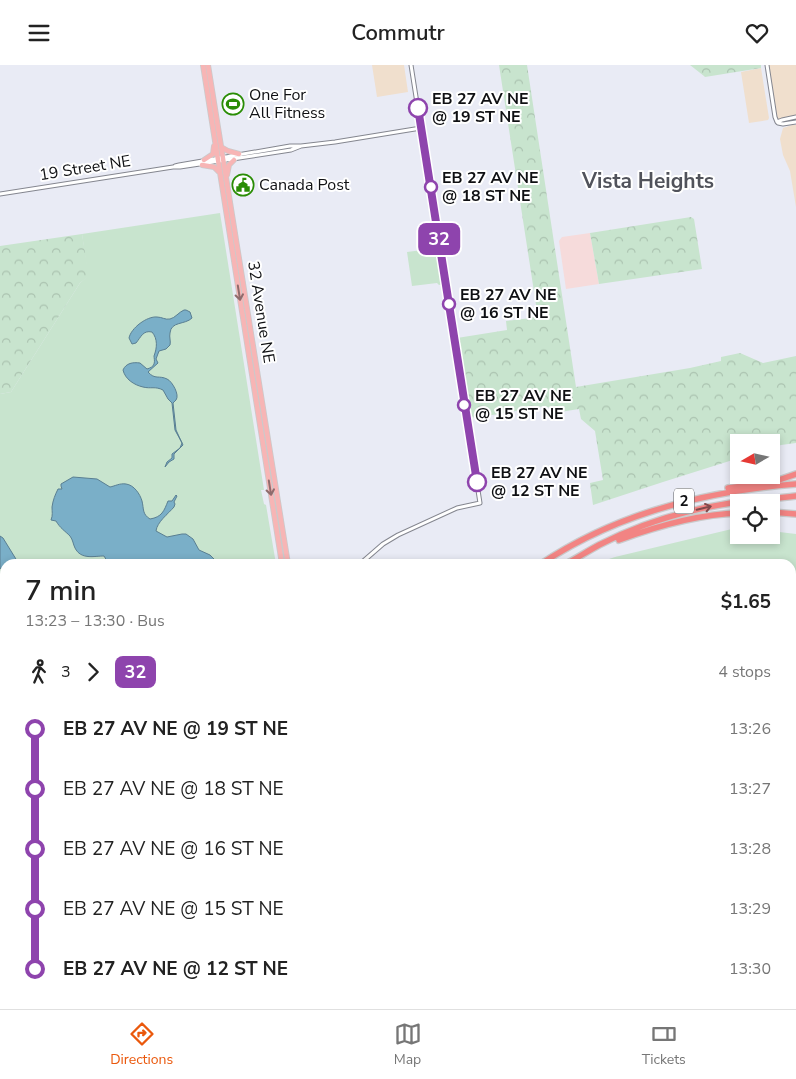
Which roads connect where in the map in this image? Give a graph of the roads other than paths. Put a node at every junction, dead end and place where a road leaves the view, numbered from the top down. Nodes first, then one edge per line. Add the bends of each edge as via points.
1 (203, 65) edge
2 (208, 65) edge
3 (411, 65) edge
4 (767, 65) edge
5 (796, 117) edge
6 (796, 122) edge
7 (777, 123) junction
8 (422, 129) junction
9 (215, 139) junction
10 (301, 146) junction
11 (222, 147) junction
12 (239, 154) junction
13 (221, 159) junction
14 (234, 160) junction
15 (203, 162) junction
16 (221, 175) junction
17 (226, 179) junction
18 (0, 194) edge
19 (796, 474) edge
20 (796, 484) edge
21 (796, 496) edge
22 (780, 513) edge
23 (730, 514) edge
24 (796, 514) edge
25 (579, 542) junction
26 (578, 557) junction
27 (281, 559) edge
28 (287, 559) edge
29 (366, 559) edge
30 (550, 559) edge
31 (575, 559) edge

1 - 9 main road, 32 Avenue NE
2 - 11 main road, 32 Avenue NE
3 - 8 street
4 - 7 street
5 - 7 street
6 - 7 street
8 - 10 street, 19 Street NE
8 - 29 street via 480,503 448,511 398,535
9 - 13 main road, 32 Avenue NE
9 - 15 main road via 213,154
10 - 12 street, 19 Street NE
10 - 14 street, 19 Street NE
11 - 12 main road
11 - 13 main road, 32 Avenue NE
12 - 13 street, 19 Street NE
13 - 14 street, 19 Street NE
13 - 15 street, 19 Street NE
13 - 16 main road, 32 Avenue NE
13 - 17 main road, 32 Avenue NE
14 - 17 main road via 229,165
15 - 16 main road
15 - 18 street, 19 Street NE
16 -> 27 main road, 32 Avenue NE
17 - 28 main road, 32 Avenue NE
19 - 25 highway via 650,508 589,533
20 - 25 highway, 2 via 730,491 685,501 639,515
26 -> 21 highway, 2 via 631,531 678,515 732,503
22 - 24 highway
23 - 26 highway via 702,516 660,527
25 - 30 highway, 2
26 - 31 highway, 2

